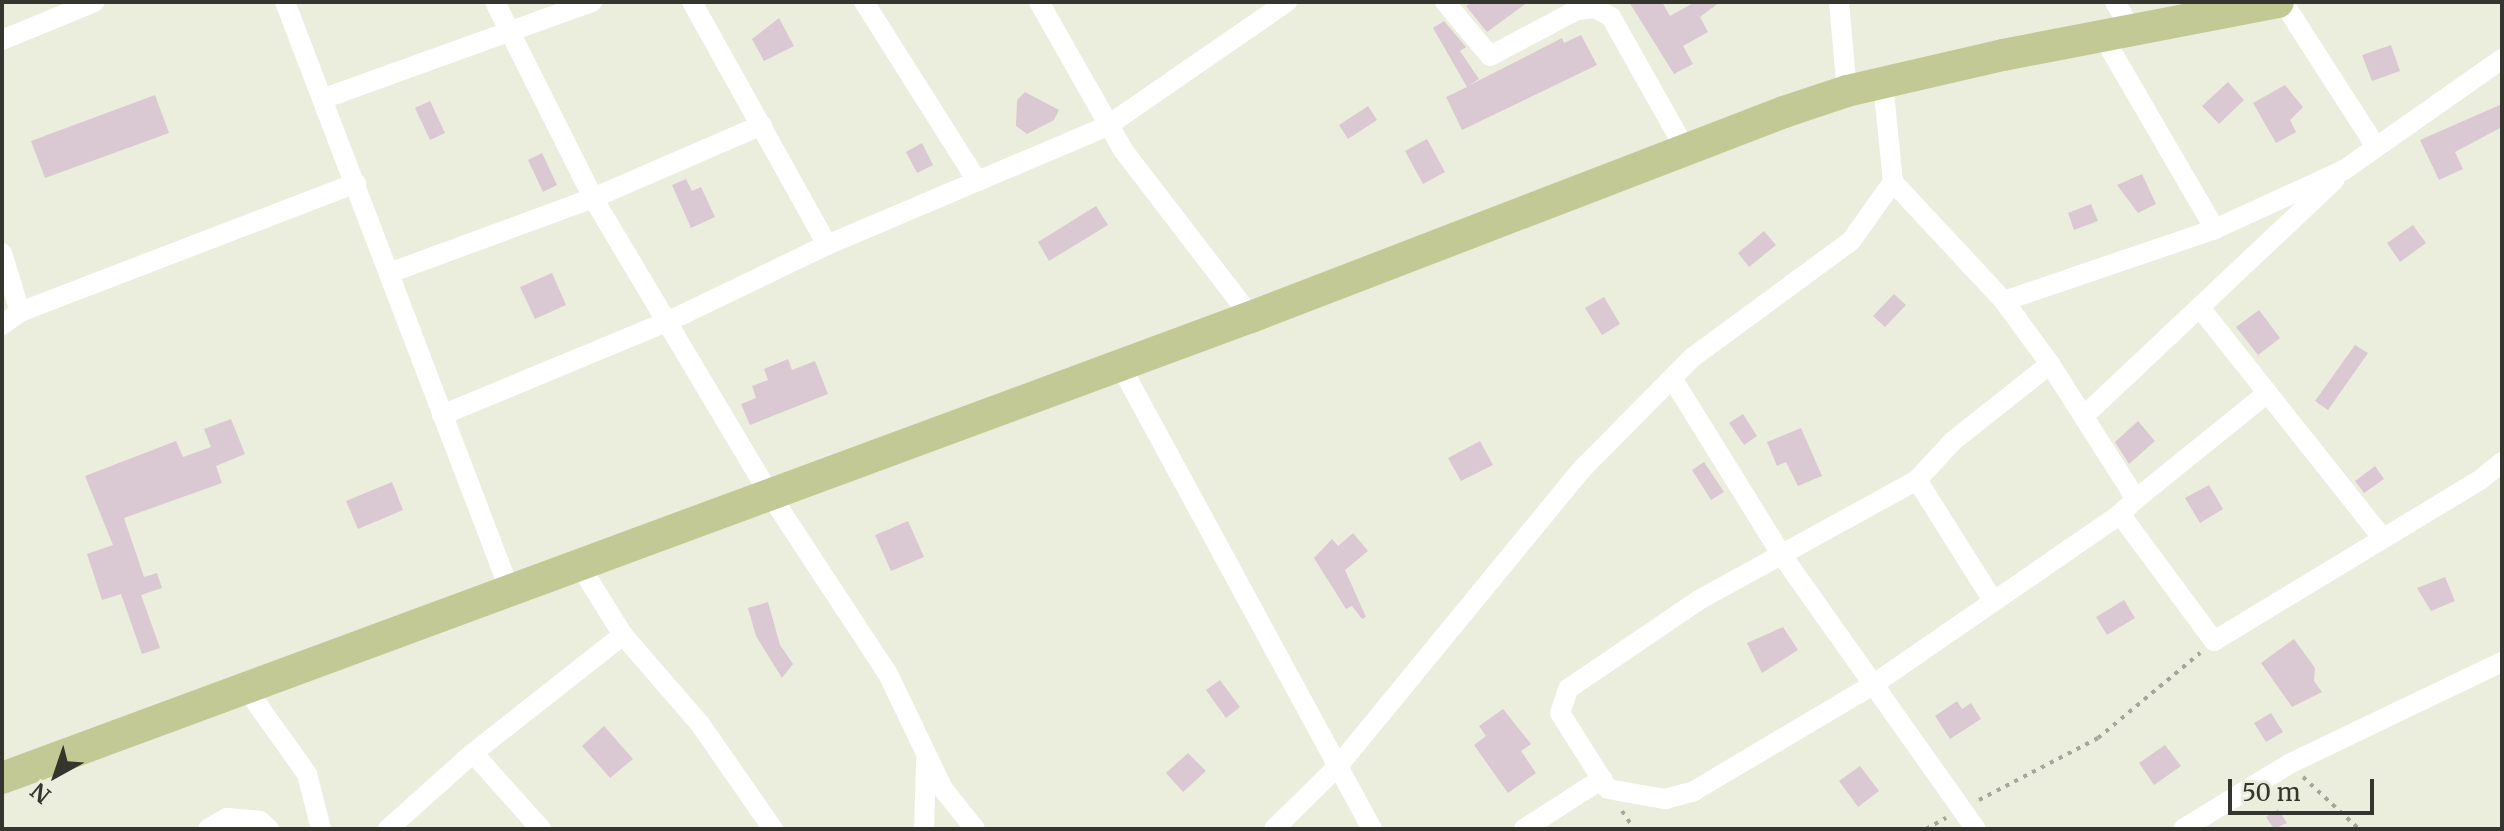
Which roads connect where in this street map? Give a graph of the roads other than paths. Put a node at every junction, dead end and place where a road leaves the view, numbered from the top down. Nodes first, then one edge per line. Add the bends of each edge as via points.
1 (94, 2) edge
2 (285, 2) edge
3 (495, 2) edge
4 (592, 2) edge
5 (692, 2) edge
6 (864, 2) edge
7 (1039, 2) edge
8 (1287, 2) edge
9 (1445, 2) edge
10 (1839, 2) edge
11 (2280, 2) edge
12 (2116, 22) edge
13 (510, 32) junction
14 (2, 40) edge
15 (2502, 59) edge
16 (1883, 83) junction
17 (1847, 91) junction
18 (325, 98) junction
19 (762, 125) junction
20 (1107, 126) junction
21 (2374, 144) junction
22 (1686, 150) junction
23 (2344, 170) junction
24 (977, 181) junction
25 (1893, 182) junction
26 (356, 183) junction
27 (593, 198) junction
28 (2215, 229) junction
29 (827, 245) junction
30 (2, 253) edge
31 (392, 272) junction
32 (2004, 301) junction
33 (2201, 309) junction
34 (20, 312) junction
35 (1251, 317) junction
36 (669, 321) junction
37 (2, 325) edge
38 (2050, 364) junction
39 (1120, 365) junction
40 (1672, 378) junction
41 (2265, 395) junction
42 (442, 415) junction
43 (2084, 416) junction
44 (2502, 462) edge
45 (1917, 480) junction
46 (769, 493) junction
47 (2136, 499) junction
48 (2120, 514) junction
49 (2381, 536) junction
50 (1781, 554) junction
51 (580, 566) junction
52 (510, 591) junction
53 (1992, 599) junction
54 (623, 635) junction
55 (2502, 662) edge
56 (1874, 684) junction
57 (245, 687) junction
58 (473, 753) junction
59 (926, 760) junction
60 (1338, 766) junction
61 (2, 778) edge
62 (1602, 779) junction
63 (208, 829) edge
64 (269, 829) edge
65 (321, 829) edge
66 (388, 829) edge
67 (541, 829) edge
68 (773, 829) edge
69 (924, 829) edge
70 (975, 829) edge
71 (1274, 829) edge
72 (1372, 829) edge
73 (1524, 829) edge
74 (1976, 829) edge
75 (2183, 829) edge

1 - 14 street
2 - 18 street
3 - 13 street
4 - 13 street
5 - 19 street
6 - 24 street
7 - 20 street
8 - 20 street
9 - 22 street via 1490,56 1577,10 1595,8 1611,17
10 - 17 street
11 - 12 main road
11 - 21 street
12 - 16 main road
12 - 28 street
13 - 18 street
13 - 27 street
15 - 21 street
16 - 17 main road
16 - 25 street
17 - 22 main road
18 - 26 street
19 - 27 street
19 - 29 street
20 - 24 street
20 - 35 street
21 - 23 street
22 - 35 main road
23 - 28 street
23 - 33 street
24 - 29 street
25 - 32 street
25 - 40 street via 1851,241
26 - 31 street
26 - 34 street
27 - 31 street
27 - 36 street
28 - 32 street
29 - 36 street
30 - 34 street
31 - 42 street
32 - 38 street
33 - 41 street
33 - 43 street
34 - 37 street
35 - 39 main road
36 - 42 street
36 - 46 street
38 - 43 street
38 - 45 street via 1953,441
39 - 46 main road
39 - 60 street
40 - 50 street
40 - 60 street via 1584,467
41 - 47 street
41 - 49 street
42 - 52 street
43 - 47 street
44 - 49 street
45 - 50 street
45 - 53 street
46 - 51 main road
46 - 59 street via 888,674
47 - 48 street
48 - 49 street via 2214,641
48 - 53 street
50 - 56 street
50 - 62 street via 1699,600 1568,689 1560,713
51 - 52 main road
51 - 54 street
52 - 57 main road
53 - 56 street
54 - 58 street
54 - 68 street via 700,724
55 - 75 street via 2289,764
56 - 62 street via 1694,791 1665,799 1639,796 1608,789
56 - 74 street
57 - 61 main road
57 - 65 street via 307,774
58 - 66 street
58 - 67 street
59 - 69 street
59 - 70 street
60 - 71 street
60 - 72 street
62 - 73 street
63 - 64 street via 227,818 260,821

